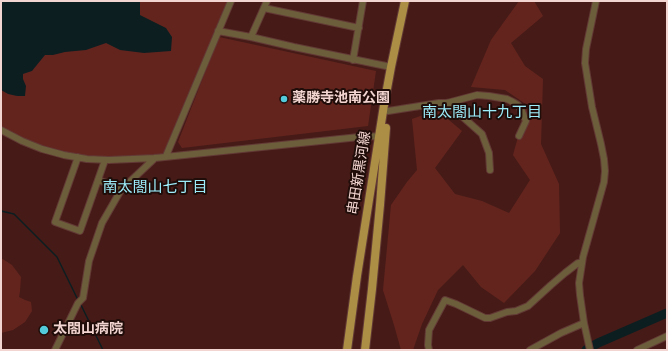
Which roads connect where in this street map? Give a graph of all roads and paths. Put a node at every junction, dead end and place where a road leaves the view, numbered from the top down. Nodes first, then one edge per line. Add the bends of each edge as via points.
1 (231, 1) edge
2 (267, 1) edge
3 (364, 1) edge
4 (405, 1) edge
5 (411, 1) edge
6 (596, 1) edge
7 (264, 8) junction
8 (359, 28) junction
9 (218, 31) junction
10 (251, 37) junction
11 (353, 60) junction
12 (391, 67) junction
13 (447, 103) junction
14 (388, 112) junction
15 (1, 130) edge
16 (519, 136) dead end
17 (382, 137) junction
18 (166, 156) junction
19 (78, 157) junction
20 (155, 158) junction
21 (105, 160) junction
22 (490, 170) dead end
23 (98, 180) junction
24 (123, 189) junction
25 (582, 263) junction
26 (584, 323) junction
27 (667, 336) edge
28 (55, 350) edge
29 (347, 350) edge
30 (365, 350) edge
31 (430, 350) edge
32 (530, 350) edge
33 (590, 350) edge
34 (637, 350) edge

1 - 9 street
2 - 7 street
3 - 8 street
4 - 12 main road, 串田新黒河線
5 - 14 main road, 串田新黒河線
6 - 25 street via 585,63 605,171
7 - 8 street
7 - 10 street
8 - 11 street
9 - 10 street
9 - 18 street
10 - 11 street
11 - 12 street
12 - 17 main road, 串田新黒河線
13 - 14 street
13 - 16 street via 477,95 507,99 518,105 526,121
13 - 22 street via 482,134 489,153
14 - 17 main road, 串田新黒河線
15 - 19 street via 22,142
17 - 18 street via 369,136
17 - 29 main road, 串田新黒河線 via 357,276
17 - 30 main road, 串田新黒河線 via 379,220
18 - 20 street
19 - 21 street
19 - 23 street via 54,222 80,231
20 - 21 street
20 - 24 street
21 - 23 street
23 - 24 street
24 - 28 street via 102,222 89,261 83,298 78,303
25 - 26 street via 579,283
25 - 31 street via 565,273 528,306 490,318 445,300 429,330
26 - 32 street
26 - 33 street
27 - 34 street

